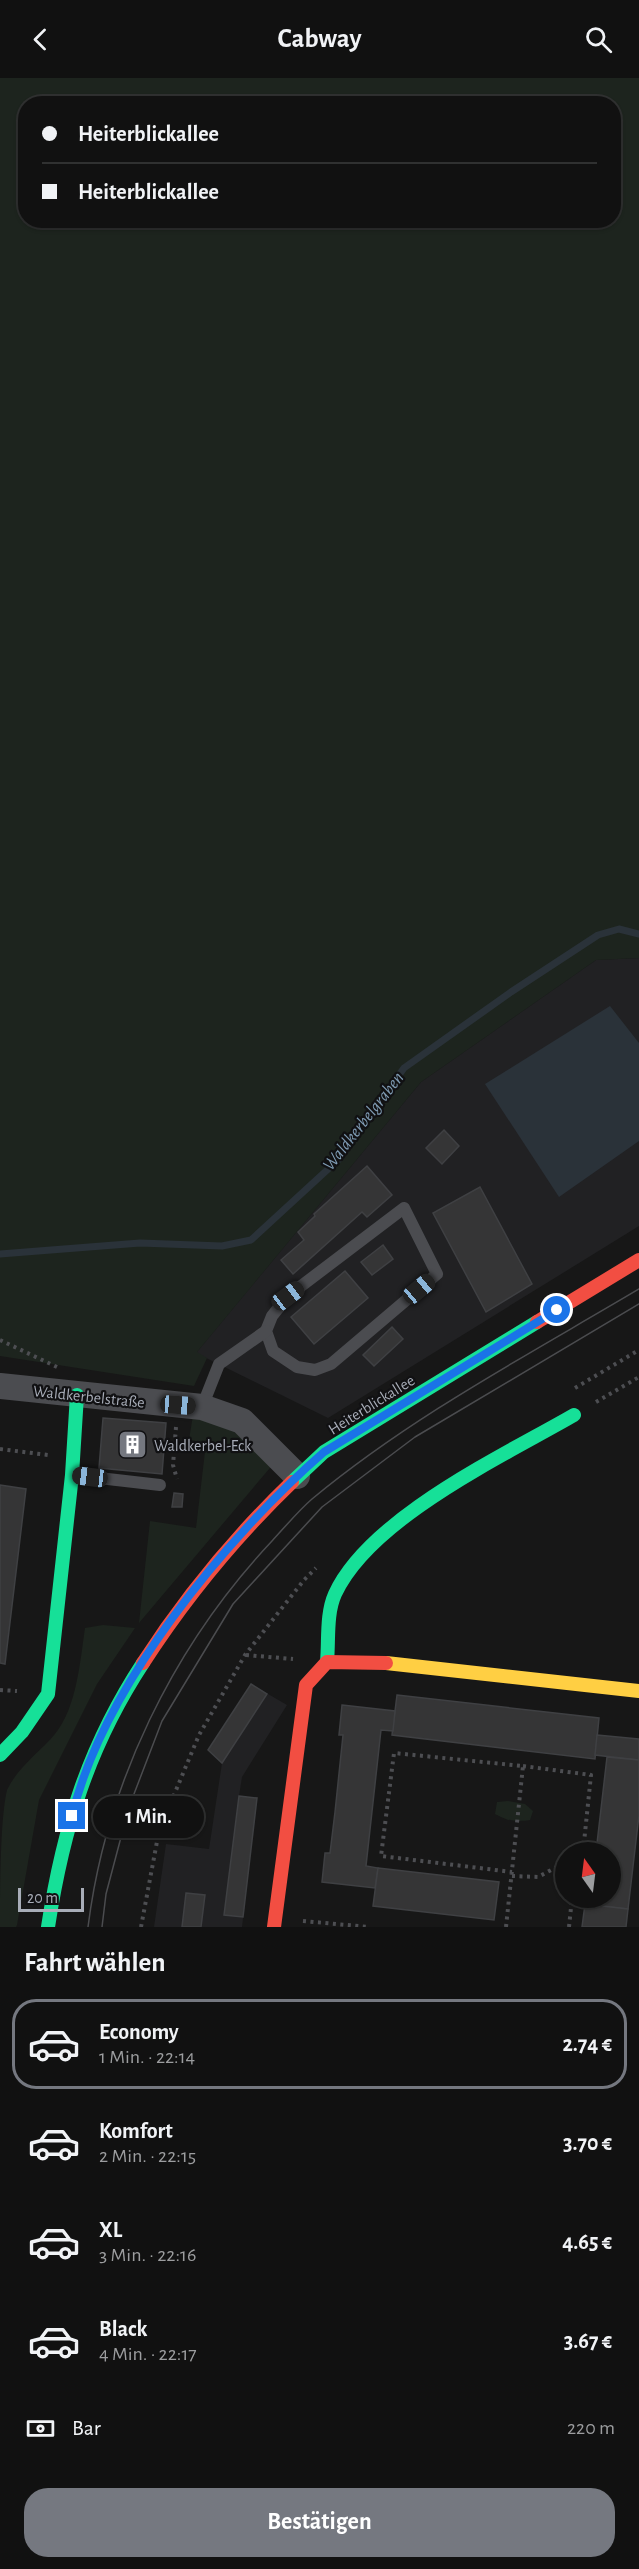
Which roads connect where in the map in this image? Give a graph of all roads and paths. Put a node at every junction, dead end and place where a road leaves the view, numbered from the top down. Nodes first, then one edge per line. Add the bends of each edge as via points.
1 (639, 1260) edge
2 (266, 1332) junction
3 (639, 1377) edge
4 (0, 1386) edge
5 (77, 1395) junction
6 (190, 1406) junction
7 (574, 1415) joint
8 (0, 1449) edge
9 (73, 1459) junction
10 (72, 1475) junction
11 (297, 1476) junction
12 (160, 1485) joint
13 (245, 1655) dead end
14 (327, 1662) junction
15 (639, 1690) edge
16 (0, 1755) edge
17 (523, 1767) junction
18 (583, 1842) edge
19 (555, 1868) edge
20 (512, 1874) junction
21 (571, 1908) edge
22 (48, 1927) edge
23 (274, 1927) edge
24 (302, 1927) edge
25 (369, 1927) edge
26 (506, 1927) edge
27 (569, 1927) edge

1 - 11 street, Heiterblickallee via 334,1446
2 - 2 lane via 272,1316 288,1296 404,1208 437,1274 331,1364 315,1370 297,1367 273,1351
2 - 6 lane via 219,1364
3 - 7 path
4 - 5 street, Waldkerbelstraße
5 - 6 street, Waldkerbelstraße
5 - 9 street
6 - 11 street, Waldkerbelstraße via 242,1421
6 - 12 path via 173,1465 176,1486
7 - 14 street via 441,1493 407,1516 359,1558 345,1574 332,1603
8 - 9 path
9 - 10 street
10 - 12 lane
10 - 16 street via 48,1694 22,1732
11 - 22 street, Heiterblickallee via 218,1561 128,1684 97,1744 76,1799
13 - 14 path
14 - 15 street via 372,1661
14 - 23 street via 306,1685
17 - 18 path via 591,1775
17 - 20 path
17 - 20 path via 394,1753 381,1856
19 - 20 path via 538,1877
20 - 26 path
21 - 27 path
24 - 25 path via 303,1919

